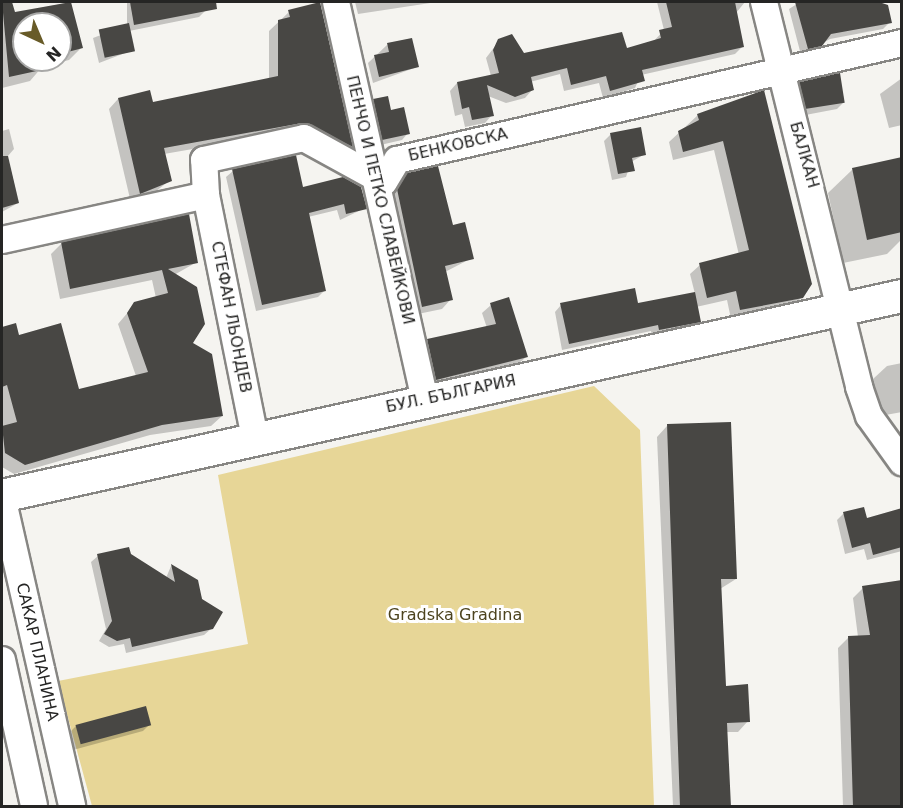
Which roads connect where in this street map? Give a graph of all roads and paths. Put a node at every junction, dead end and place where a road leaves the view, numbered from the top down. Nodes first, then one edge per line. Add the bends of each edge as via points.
1 (336, 2) edge
2 (764, 2) edge
3 (902, 43) edge
4 (778, 70) junction
5 (375, 180) junction
6 (206, 195) junction
7 (2, 240) edge
8 (902, 296) edge
9 (841, 308) junction
10 (425, 399) junction
11 (255, 438) junction
12 (902, 462) edge
13 (2, 496) edge
14 (2, 660) edge
15 (43, 681) junction
16 (5, 689) edge
17 (34, 807) edge
18 (72, 807) edge

1 - 5 street, ПЕНЧО И ПЕТКО СЛАВЕЙКОВИ
2 - 4 street, БАЛКАН
3 - 4 street, БЕНКОВСКА
4 - 5 street, БЕНКОВСКА via 397,160 384,182
4 - 9 street, БАЛКАН via 809,169
5 - 6 street via 304,138 204,160
5 - 10 street, ПЕНЧО И ПЕТКО СЛАВЕЙКОВИ
6 - 7 street
6 - 11 street, СТЕФАН ЛЬОНДЕВ
8 - 9 street, БУЛ. БЪЛГАРИЯ
9 - 10 street, БУЛ. БЪЛГАРИЯ
9 - 12 street, БАЛКАН via 869,416
10 - 11 street, БУЛ. БЪЛГАРИЯ
11 - 13 street, БУЛ. БЪЛГАРИЯ
13 - 15 street, САКАР ПЛАНИНА
14 - 16 street
15 - 16 street
15 - 18 street, САКАР ПЛАНИНА
16 - 17 street

